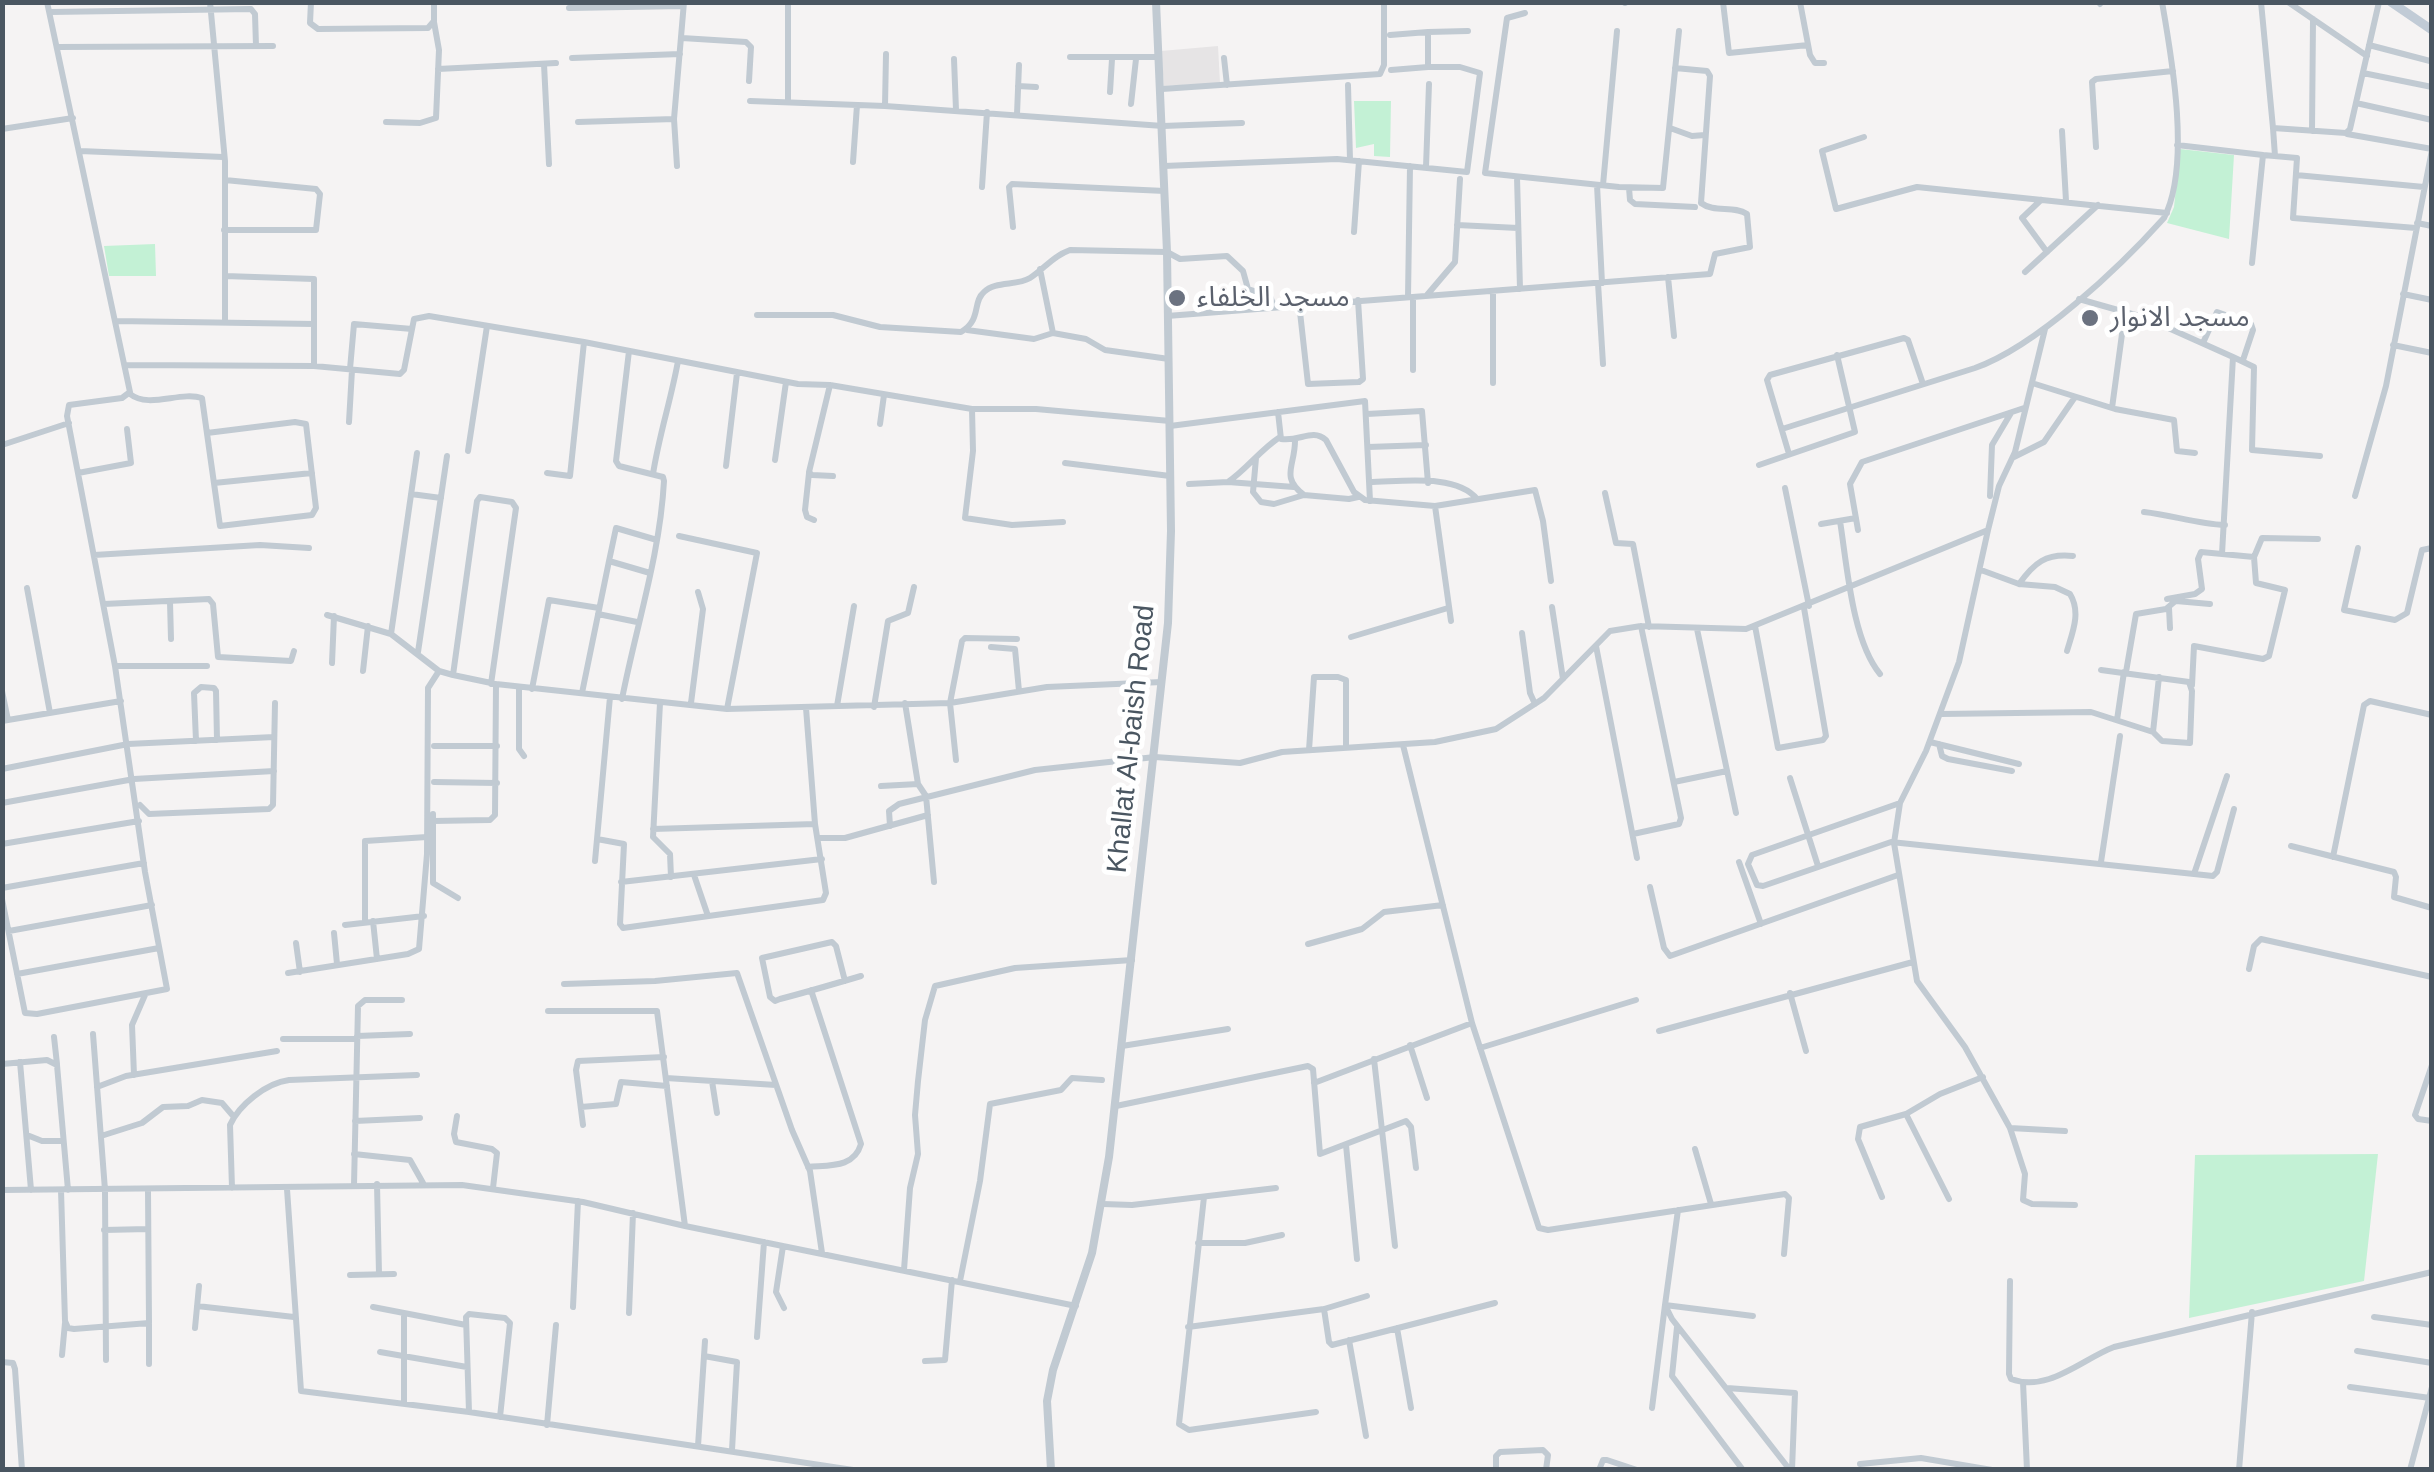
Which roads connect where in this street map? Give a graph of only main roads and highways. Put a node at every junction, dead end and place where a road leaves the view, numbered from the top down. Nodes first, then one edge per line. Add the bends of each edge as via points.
1 (2391, 2) edge
2 (2432, 30) edge

1 - 2 main road

